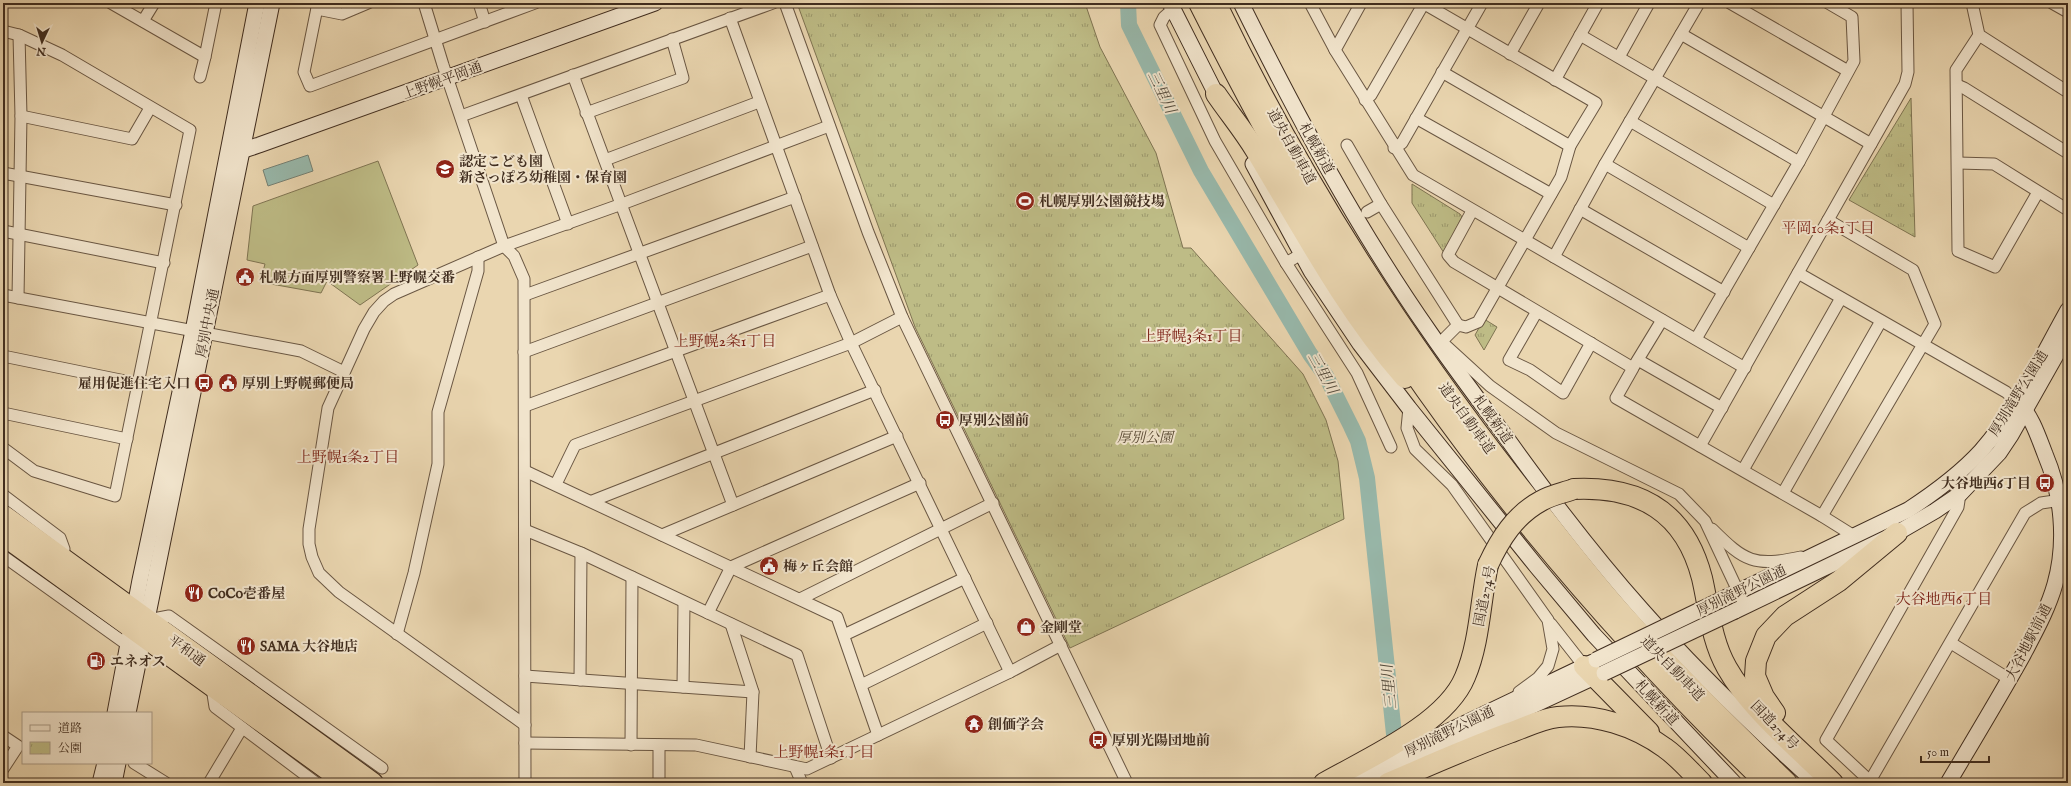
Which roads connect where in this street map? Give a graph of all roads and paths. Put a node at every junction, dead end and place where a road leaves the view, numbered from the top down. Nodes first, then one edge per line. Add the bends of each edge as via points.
1 (112, 3) edge
2 (154, 3) edge
3 (216, 3) edge
4 (257, 3) edge
5 (272, 3) edge
6 (368, 3) edge
7 (424, 3) edge
8 (479, 3) edge
9 (535, 3) edge
10 (654, 3) edge
11 (773, 3) edge
12 (785, 3) edge
13 (1199, 3) edge
14 (1216, 3) edge
15 (1241, 3) edge
16 (1310, 3) edge
17 (1361, 3) edge
18 (1423, 3) edge
19 (1482, 3) edge
20 (1539, 3) edge
21 (1598, 3) edge
22 (1649, 3) edge
23 (1699, 3) edge
24 (1730, 3) edge
25 (1828, 3) edge
26 (1907, 3) edge
27 (1972, 3) edge
28 (2052, 3) edge
29 (317, 6) edge
30 (1172, 6) edge
31 (1843, 7) edge
32 (2068, 12) edge
33 (730, 18) junction
34 (143, 22) junction
35 (485, 22) junction
36 (1467, 29) junction
37 (3, 31) edge
38 (1681, 34) junction
39 (1979, 34) junction
40 (19, 35) junction
41 (1580, 35) junction
42 (436, 39) junction
43 (672, 39) junction
44 (1335, 50) junction
45 (1510, 54) junction
46 (205, 57) junction
47 (1619, 57) junction
48 (1848, 71) junction
49 (1442, 72) junction
50 (573, 75) junction
51 (200, 78) dead end
52 (449, 78) junction
53 (1656, 78) junction
54 (1555, 80) junction
55 (1957, 85) junction
56 (2068, 92) edge
57 (1216, 94) junction
58 (521, 96) junction
59 (1365, 100) junction
60 (759, 102) junction
61 (150, 108) junction
62 (586, 114) junction
63 (20, 116) junction
64 (461, 116) junction
65 (1824, 116) junction
66 (1416, 118) junction
67 (1630, 121) junction
68 (829, 126) junction
69 (1871, 144) junction
70 (1347, 145) dead end
71 (1570, 146) junction
72 (776, 147) junction
73 (1394, 148) junction
74 (234, 150) junction
75 (2068, 153) edge
76 (605, 160) junction
77 (1799, 162) junction
78 (1958, 163) junction
79 (1605, 164) junction
80 (3, 173) edge
81 (20, 176) junction
82 (2038, 192) junction
83 (1551, 194) junction
84 (795, 197) junction
85 (622, 204) junction
86 (1381, 204) junction
87 (176, 205) junction
88 (1774, 205) junction
89 (1580, 209) junction
90 (2068, 210) edge
91 (1472, 211) junction
92 (1367, 212) dead end
93 (1828, 220) junction
94 (568, 224) junction
95 (3, 231) edge
96 (19, 234) junction
97 (1525, 240) junction
98 (504, 246) junction
99 (812, 246) junction
100 (1749, 248) junction
101 (640, 253) junction
102 (1298, 256) dead end
103 (478, 257) junction
104 (1554, 257) junction
105 (164, 263) junction
106 (1286, 263) junction
107 (1798, 273) junction
108 (1497, 288) junction
109 (1724, 292) junction
110 (525, 294) junction
111 (830, 294) junction
112 (3, 295) edge
113 (18, 298) junction
114 (1841, 298) junction
115 (658, 303) junction
116 (2068, 310) edge
117 (1536, 313) junction
118 (902, 317) junction
119 (1662, 320) junction
120 (1881, 321) junction
121 (152, 322) junction
122 (1458, 325) junction
123 (199, 332) junction
124 (2068, 334) edge
125 (1435, 337) junction
126 (1696, 339) junction
127 (852, 343) junction
128 (1591, 343) junction
129 (1923, 346) junction
130 (524, 352) junction
131 (675, 352) junction
132 (3, 356) edge
133 (1636, 364) junction
134 (1745, 368) junction
135 (344, 372) junction
136 (140, 384) junction
137 (875, 390) junction
138 (695, 402) junction
139 (2021, 405) junction
140 (525, 406) junction
141 (1409, 408) junction
142 (1722, 408) junction
143 (3, 413) edge
144 (897, 436) junction
145 (127, 439) junction
146 (1700, 446) junction
147 (1391, 447) dead end
148 (3, 448) edge
149 (714, 454) junction
150 (1480, 464) junction
151 (1743, 470) junction
152 (525, 471) junction
153 (920, 483) junction
154 (556, 484) junction
155 (1783, 493) junction
156 (1960, 494) junction
157 (3, 495) edge
158 (2064, 499) edge
159 (592, 501) junction
160 (993, 504) junction
161 (733, 505) junction
162 (3, 515) edge
163 (1822, 516) junction
164 (1705, 521) junction
165 (942, 529) junction
166 (524, 530) junction
167 (1897, 533) junction
168 (662, 534) junction
169 (3, 535) edge
170 (1854, 536) junction
171 (1824, 550) junction
172 (581, 553) junction
173 (3, 556) edge
174 (62, 558) junction
175 (731, 567) junction
176 (632, 577) junction
177 (965, 578) junction
178 (800, 599) junction
179 (1736, 601) junction
180 (684, 602) junction
181 (708, 613) junction
182 (1548, 620) junction
183 (987, 623) junction
184 (731, 624) junction
185 (137, 629) junction
186 (397, 634) junction
187 (844, 635) junction
188 (1951, 643) junction
189 (1061, 645) junction
190 (1595, 669) junction
191 (1010, 672) junction
192 (525, 676) junction
193 (2009, 679) junction
194 (580, 680) junction
195 (631, 684) junction
196 (861, 685) junction
197 (212, 688) junction
198 (683, 688) junction
199 (753, 692) junction
200 (1492, 710) junction
201 (115, 712) edge
202 (128, 712) edge
203 (525, 725) junction
204 (242, 728) junction
205 (878, 735) junction
206 (3, 736) edge
207 (525, 743) junction
208 (631, 745) junction
209 (660, 745) junction
210 (1665, 748) junction
211 (1802, 752) junction
212 (1424, 755) junction
213 (750, 757) junction
214 (830, 758) junction
215 (105, 764) edge
216 (118, 764) edge
217 (136, 764) edge
218 (795, 767) junction
219 (3, 770) edge
220 (361, 778) edge
221 (1337, 780) edge
222 (1871, 782) edge
223 (100, 783) edge
224 (114, 783) edge
225 (166, 783) edge
226 (209, 783) edge
227 (316, 783) edge
228 (525, 783) edge
229 (659, 783) edge
230 (802, 783) edge
231 (1127, 783) edge
232 (1366, 783) edge
233 (1388, 783) edge
234 (1702, 783) edge
235 (1734, 783) edge
236 (1766, 783) edge
237 (1787, 783) edge
238 (1816, 783) edge
239 (1833, 783) edge
240 (1948, 783) edge

1 - 34 street
2 - 34 street
3 - 46 street
4 - 74 street, 厚別中央通
5 - 74 street, 厚別中央通
6 - 29 street via 342,14
7 - 42 street
8 - 35 street
9 - 35 street
10 - 52 street, 上野幌平岡通
11 - 33 street
12 - 68 street
13 - 150 highway, 道央自動車道 via 1264,131 1350,277
14 - 237 highway, 道央自動車道 via 1273,112 1366,272 1494,456 1626,618
15 - 125 street, 札幌新道 via 1316,147 1370,240
16 - 44 street
17 - 44 street
18 - 36 street
18 - 59 street via 1371,95
19 - 36 street
20 - 45 street
21 - 41 street
22 - 47 street
23 - 38 street
24 - 48 street
25 - 31 street
26 - 69 street via 1908,72 1905,84
27 - 39 street
28 - 32 street
29 - 42 street via 304,72 310,86
30 - 57 street, 札幌新道
30 - 106 street via 1160,25 1215,141
31 - 48 street via 1852,17 1854,61
33 - 43 street
33 - 60 street
34 - 46 street
35 - 42 street
36 - 45 street
36 - 49 street
37 - 40 street
38 - 53 street
38 - 65 street
39 - 55 street via 1956,70
39 - 56 street
40 - 61 street via 62,55
40 - 63 street
41 - 47 street
41 - 54 street
42 - 52 street
43 - 50 street
43 - 62 street via 683,78
44 - 59 street
45 - 54 street
46 - 51 street
47 - 53 street
48 - 65 street
49 - 66 street
49 - 71 street
50 - 58 street
50 - 62 street
52 - 64 street
52 - 74 street, 上野幌平岡通
53 - 67 street
53 - 77 street
54 - 71 street via 1596,103
55 - 75 street
55 - 78 street
57 - 141 street, 札幌新道 via 1311,271 1360,344
57 - 150 highway via 1255,150 1332,280 1376,343
58 - 64 street
58 - 94 street
59 - 73 street
60 - 72 street
60 - 76 street
61 - 63 street via 132,139
61 - 87 street via 190,130
62 - 76 street
63 - 81 street
64 - 98 street
65 - 69 street
65 - 77 street
66 - 73 street via 1402,143
66 - 83 street
67 - 79 street
67 - 88 street
68 - 72 street
68 - 118 street
69 - 93 street
70 - 86 street
71 - 83 street via 1561,177
72 - 84 street
72 - 85 street
73 - 91 street via 1413,175
74 - 123 street, 厚別中央通
76 - 85 street
77 - 88 street
78 - 82 street via 1994,164
78 - 82 street via 1958,252 1995,267
79 - 89 street
79 - 100 street
80 - 81 street
81 - 87 street
81 - 96 street
82 - 90 street
83 - 97 street
84 - 99 street
84 - 101 street
85 - 94 street
85 - 101 street
86 - 92 street
86 - 122 street
87 - 105 street
88 - 100 street
89 - 104 street
89 - 109 street
91 - 97 street
91 - 108 street via 1448,255 1454,262
93 - 107 street
93 - 129 street via 1913,270 1935,324
94 - 98 street
95 - 96 street
96 - 105 street
96 - 113 street
97 - 104 street
97 - 108 street
98 - 103 street
98 - 110 street via 514,256 522,271
99 - 111 street
99 - 115 street
100 - 109 street
101 - 110 street
101 - 115 street
102 - 106 street
103 - 135 street via 394,294 384,301 364,329
103 - 186 street via 478,270 438,412 438,464 414,573
104 - 119 street
105 - 121 street
106 - 147 street via 1357,373
107 - 114 street
107 - 134 street
108 - 117 street
108 - 122 street via 1478,322 1466,327
109 - 126 street
110 - 130 street
111 - 127 street
111 - 131 street
112 - 113 street
113 - 121 street
114 - 120 street
114 - 151 street
115 - 130 street
115 - 131 street
116 - 139 street, 厚別滝野公園通
117 - 128 street
117 - 128 street via 1509,360 1530,370 1563,393
118 - 127 street
118 - 160 street
119 - 126 street
119 - 133 street
120 - 129 street
120 - 155 street
121 - 123 street
121 - 136 street
122 - 125 street
123 - 135 street via 300,351
123 - 185 street, 厚別中央通
124 - 139 street, 厚別滝野公園通
125 - 164 street via 1490,386 1556,432 1679,494
125 - 238 street, 札幌新道 via 1561,513 1622,587 1687,659 1766,738
126 - 134 street
127 - 137 street
127 - 138 street
128 - 133 street
129 - 139 street via 2006,392
129 - 163 street
130 - 140 street
131 - 138 street
131 - 140 street
132 - 136 street
133 - 142 street
133 - 146 street via 1616,398
134 - 142 street
135 - 186 street via 328,408 309,529 312,557 327,583
136 - 145 street
137 - 144 street
137 - 149 street
138 - 149 street
138 - 154 street via 575,445
139 - 156 street, 厚別滝野公園通 via 2011,435
139 - 158 street, 大谷地駅前通
139 - 170 street, 厚別滝野公園通 via 1982,450 1945,484 1908,510
140 - 152 street
141 - 182 street via 1408,428 1415,449 1452,485
141 - 235 street, 札幌新道 via 1594,635
142 - 146 street
143 - 145 street
144 - 153 street
144 - 161 street
145 - 148 street via 115,496 34,471
146 - 151 street
149 - 159 street
149 - 161 street
150 - 236 highway, 道央自動車道 via 1537,537 1617,631
151 - 155 street
152 - 154 street
152 - 166 street
153 - 165 street
153 - 175 street
154 - 159 street
155 - 163 street
156 - 167 street, 厚別滝野公園通
156 - 222 street via 1958,507 1826,740
157 - 174 street via 60,538 64,549
158 - 188 street via 2041,503 2025,513
158 - 193 street, 大谷地駅前通 via 2061,548 2055,583 2044,615
159 - 168 street
160 - 165 street
160 - 189 street
161 - 168 street
162 - 174 highway, 平和通
163 - 170 street
164 - 171 street via 1731,548 1763,563 1775,563
164 - 179 street
165 - 177 street
165 - 178 street
166 - 172 street
166 - 192 street
167 - 179 street, 厚別滝野公園通
167 - 211 highway via 1839,581 1785,616 1766,636 1760,649 1755,676 1764,697
168 - 175 street
169 - 185 highway, 平和通
170 - 171 street, 厚別滝野公園通
171 - 179 street, 厚別滝野公園通
172 - 176 street
172 - 194 street
173 - 185 street
174 - 185 highway, 平和通
175 - 178 street
175 - 181 street
176 - 180 street
176 - 195 street
177 - 183 street
177 - 187 street
178 - 187 street via 838,617
179 - 190 street, 厚別滝野公園通, bridge
180 - 181 street
180 - 198 street
181 - 184 street
182 - 190 street
182 - 200 street via 1552,649 1548,666 1538,678
183 - 191 street
183 - 196 street
184 - 199 street
184 - 214 street via 797,655
185 - 197 highway, 平和通
185 - 201 street, 厚別中央通
185 - 202 street, 厚別中央通
185 - 220 highway, 平和通
186 - 203 street
187 - 196 street
188 - 193 street
188 - 222 street
189 - 191 street
189 - 231 street
190 - 200 street, 厚別滝野公園通
190 - 210 highway
190 - 212 street, 厚別滝野公園通
191 - 205 street
192 - 194 street
192 - 203 street
193 - 240 street, 大谷地駅前通
194 - 195 street
195 - 198 street
195 - 208 street
196 - 205 street
197 - 204 street via 215,707
197 - 220 highway, 平和通
198 - 199 street
199 - 213 street
200 - 212 street, 厚別滝野公園通
203 - 207 street
204 - 226 street
204 - 227 street
205 - 214 street
206 - 219 street via 18,746
207 - 208 street
207 - 228 street
208 - 209 street
209 - 213 street via 696,745
209 - 229 street
210 - 212 highway via 1632,728 1591,718 1560,717
210 - 234 highway
211 - 221 highway, 国道274号, bridge via 1749,698 1726,667 1708,614 1697,562 1682,533 1669,517 1633,495 1597,488 1574,489 1542,500 1514,522 1500,540 1488,565 1478,626 1465,677 1458,692 1417,730
211 - 239 highway, 国道274号
212 - 221 street, 厚別滝野公園通
212 - 232 street, 厚別滝野公園通
212 - 233 highway
213 - 218 street
214 - 218 street via 807,769
215 - 223 street
216 - 224 street
217 - 225 street
218 - 230 street

